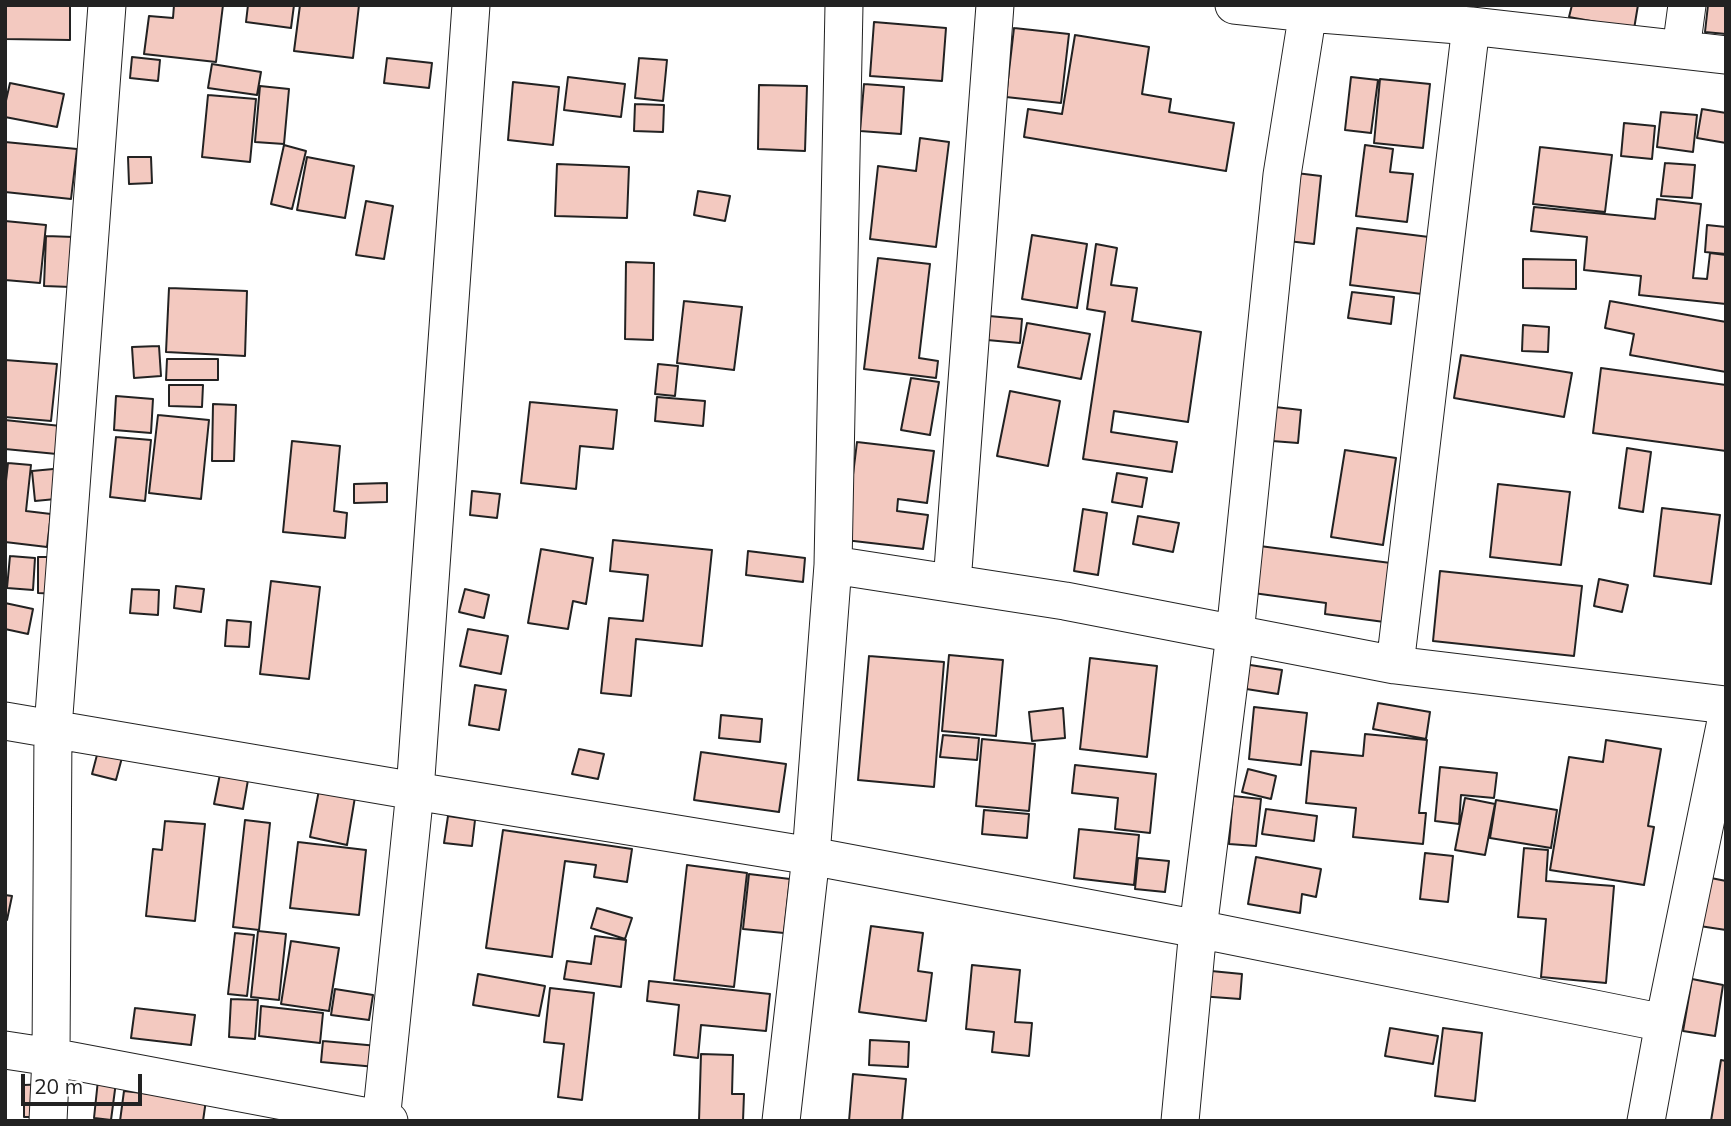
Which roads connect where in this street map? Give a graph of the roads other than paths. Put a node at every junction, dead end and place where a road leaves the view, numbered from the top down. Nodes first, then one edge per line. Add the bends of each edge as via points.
1 (107, 5) edge
2 (471, 5) edge
3 (844, 5) edge
4 (995, 5) edge
5 (1234, 5) edge
6 (1687, 5) edge
7 (1308, 9) edge
8 (1471, 26) junction
9 (1681, 50) junction
10 (1726, 55) edge
11 (833, 565) junction
12 (952, 583) junction
13 (1235, 634) junction
14 (1395, 665) junction
15 (1726, 705) edge
16 (5, 721) edge
17 (1726, 721) edge
18 (53, 728) junction
19 (415, 791) junction
20 (811, 856) junction
21 (1198, 929) junction
22 (1664, 1023) junction
23 (5, 1050) edge
24 (51, 1057) junction
25 (384, 1120) edge
26 (48, 1121) edge
27 (780, 1121) edge
28 (1180, 1121) edge
29 (1646, 1121) edge

1 - 18 street
2 - 19 street
3 - 11 street
4 - 12 street
5 - 7 street
6 - 9 street
7 - 8 street
7 - 13 street via 1282,175
8 - 9 street
8 - 14 street
9 - 10 street
11 - 12 street
11 - 20 street
12 - 13 street
13 - 14 street
13 - 21 street
14 - 15 street
16 - 18 street
17 - 22 street
18 - 19 street
18 - 24 street
19 - 20 street
19 - 25 street
20 - 21 street
20 - 27 street
21 - 22 street
21 - 28 street
22 - 29 street
23 - 24 street
24 - 25 street
24 - 26 street

